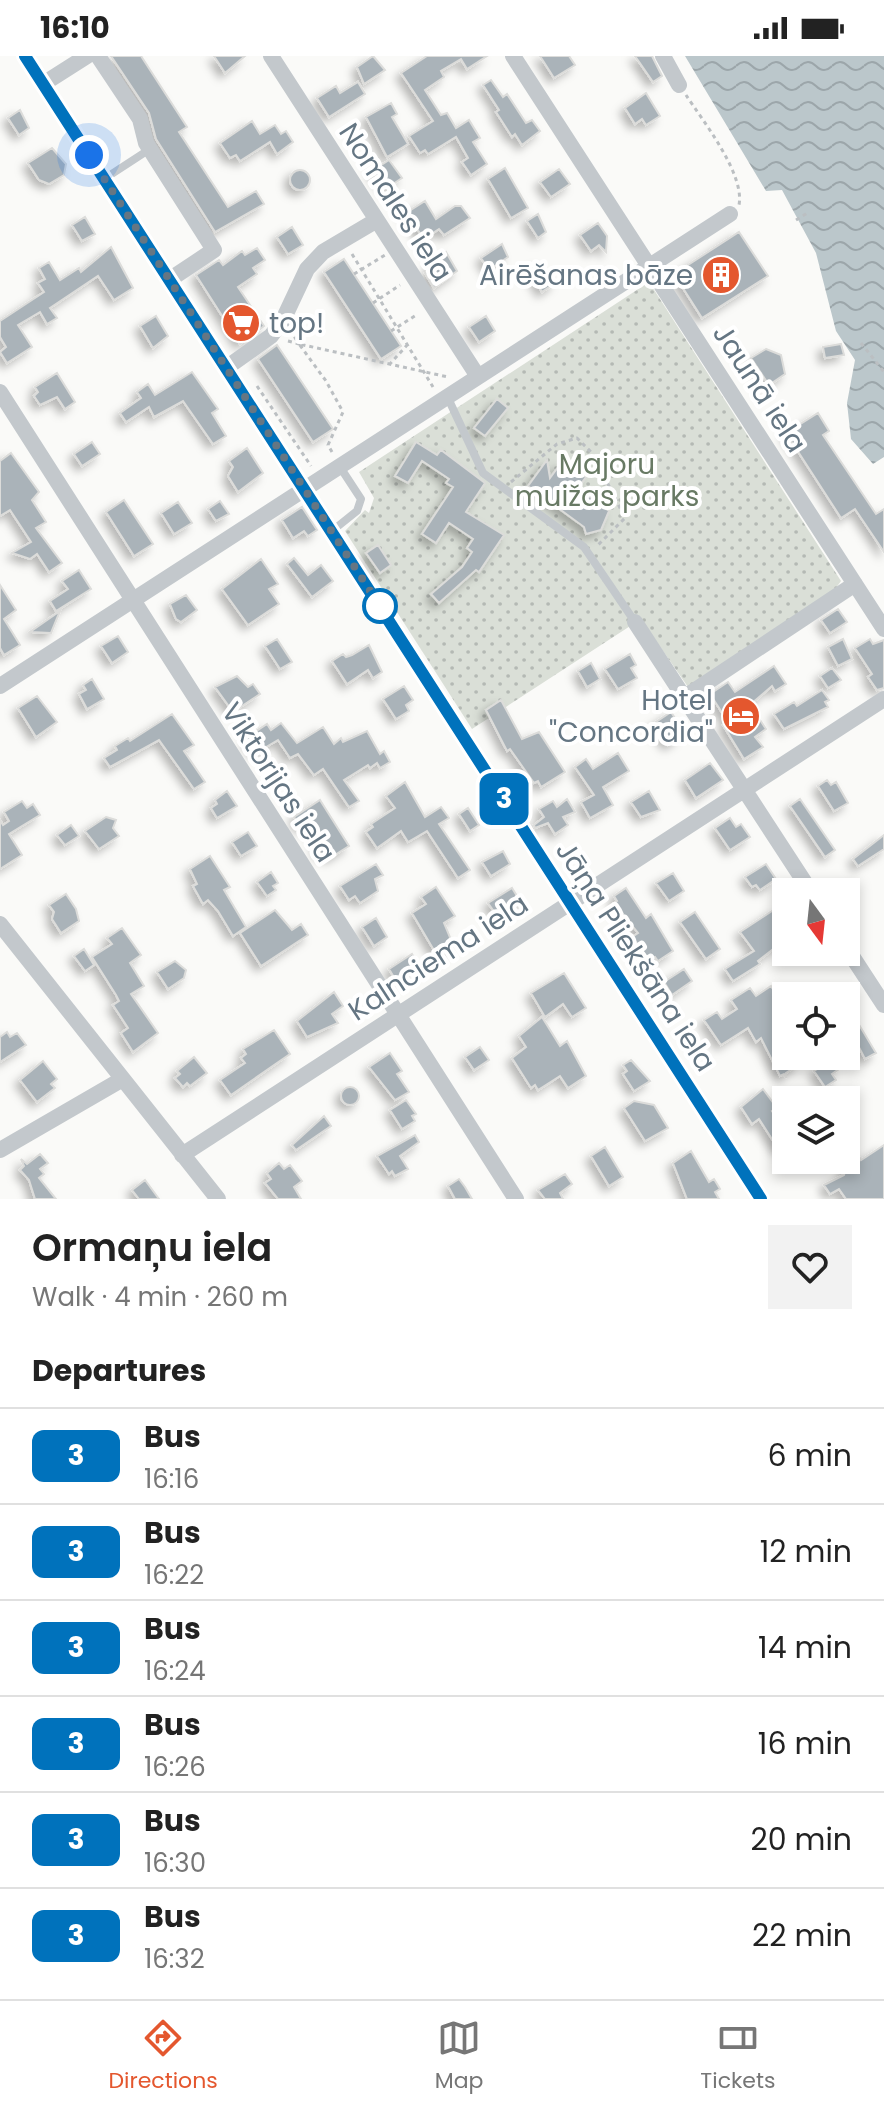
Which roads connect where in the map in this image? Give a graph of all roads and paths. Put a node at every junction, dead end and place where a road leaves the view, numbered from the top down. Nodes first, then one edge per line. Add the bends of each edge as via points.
1 (25, 56) edge
2 (87, 56) edge
3 (98, 56) edge
4 (271, 56) edge
5 (513, 56) edge
6 (663, 56) edge
7 (43, 84) junction
8 (679, 85) joint
9 (150, 149) junction
10 (104, 179) junction
11 (809, 212) dead end
12 (730, 214) joint
13 (377, 220) junction
14 (796, 220) dead end
15 (395, 248) junction
16 (341, 258) dead end
17 (649, 265) junction
18 (361, 268) junction
19 (354, 274) dead end
20 (413, 277) junction
21 (169, 280) junction
22 (380, 298) junction
23 (373, 303) dead end
24 (432, 306) junction
25 (283, 320) junction
26 (399, 326) junction
27 (391, 331) dead end
28 (271, 336) junction
29 (861, 343) dead end
30 (299, 344) junction
31 (408, 344) junction
32 (389, 365) junction
33 (226, 368) junction
34 (884, 372) edge
35 (425, 374) junction
36 (477, 375) junction
37 (448, 377) dead end
38 (255, 382) dead end
39 (440, 391) junction
40 (0, 392) edge
41 (336, 459) junction
42 (311, 466) dead end
43 (502, 489) junction
44 (305, 491) junction
45 (331, 532) junction
46 (584, 547) junction
47 (855, 584) junction
48 (132, 601) junction
49 (635, 622) joint
50 (884, 629) edge
51 (0, 686) edge
52 (685, 697) junction
53 (884, 699) edge
54 (744, 789) junction
55 (802, 878) edge
56 (572, 903) junction
57 (0, 924) edge
58 (858, 966) edge
59 (884, 1005) edge
60 (397, 1013) junction
61 (121, 1080) junction
62 (0, 1150) edge
63 (182, 1155) junction
64 (218, 1199) edge
65 (516, 1199) edge
66 (761, 1199) edge

1 - 7 street, Jāņa Pliekšāna iela
2 - 7 street
3 - 9 street via 140,119
4 - 13 street, Nomales iela
5 - 17 street, Jaunā iela
6 - 8 street
7 - 10 street, Jāņa Pliekšāna iela
8 - 12 path via 731,168 741,195
9 - 10 lane
9 - 21 street via 214,250
10 - 21 street, Jāņa Pliekšāna iela
11 - 14 path
12 - 17 street
13 - 15 street, Nomales iela
13 - 25 street via 332,245 307,269
15 - 18 path
15 - 20 street, Nomales iela
16 - 18 path via 351,252
17 - 36 street
17 - 47 street, Jaunā iela
18 - 19 path
18 - 22 path
20 - 22 path
20 - 24 street, Nomales iela
21 - 33 street, Jāņa Pliekšāna iela
22 - 23 path
22 - 26 path
24 - 26 path
24 - 36 street, Nomales iela
25 - 28 street
25 - 30 path
26 - 27 path
26 - 31 path
28 - 30 path
28 - 33 street
29 - 34 path
30 - 32 path
30 - 41 path via 343,412 328,445
31 - 32 path
31 - 35 path
32 - 35 path
33 - 44 street, Jāņa Pliekšāna iela
35 - 37 path
35 - 39 path
36 - 39 street
38 - 42 path
39 - 41 street
39 - 43 lane via 483,473
40 - 48 street, Viktorijas iela
41 - 44 street
41 - 45 lane via 361,499 357,511
43 - 46 lane
43 - 46 path via 557,444 577,438 593,454 625,518 596,547
44 - 45 street, Jāņa Pliekšāna iela
44 - 48 street
45 - 56 street, Jāņa Pliekšāna iela
46 - 49 lane
47 - 50 street, Jaunā iela
47 - 52 street
48 - 51 street
48 - 60 street, Viktorijas iela
49 - 52 street
52 - 54 street
53 - 54 street, Kalnciema iela
54 - 55 street
54 - 56 street, Kalnciema iela
56 - 60 street, Kalnciema iela
56 - 66 street, Jāņa Pliekšāna iela
57 - 61 street
58 - 59 street
60 - 63 street, Kalnciema iela
60 - 65 street, Viktorijas iela
61 - 62 street
61 - 63 street
63 - 64 street

